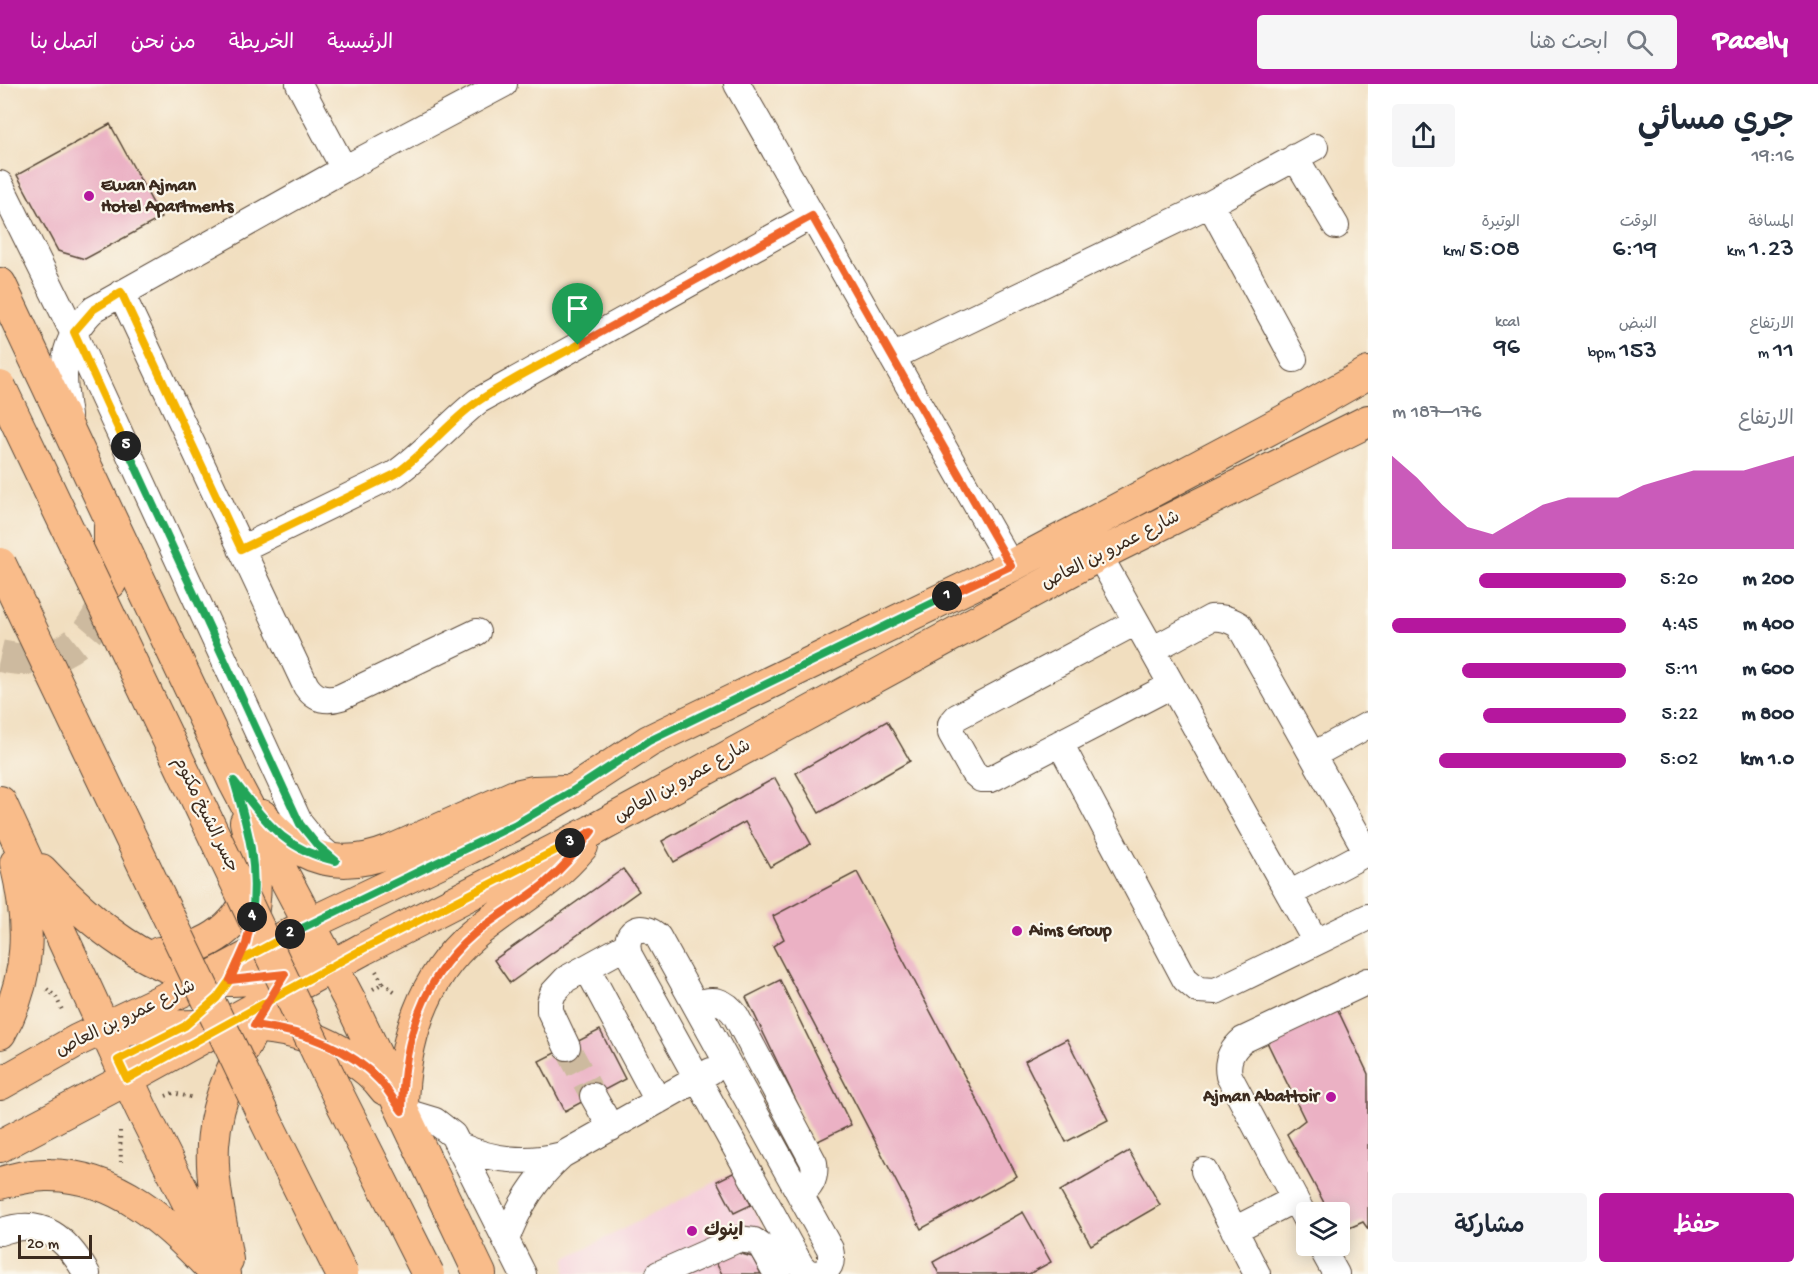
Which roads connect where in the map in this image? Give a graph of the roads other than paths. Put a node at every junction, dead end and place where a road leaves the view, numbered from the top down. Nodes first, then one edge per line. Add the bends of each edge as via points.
1 (299, 84) edge
2 (504, 84) edge
3 (737, 84) edge
4 (344, 169) junction
5 (0, 184) edge
6 (1210, 204) junction
7 (812, 216) junction
8 (1336, 226) dead end
9 (0, 284) edge
10 (52, 288) junction
11 (113, 297) junction
12 (74, 332) junction
13 (892, 357) junction
14 (1294, 359) dead end
15 (1368, 373) edge
16 (0, 387) edge
17 (1363, 427) edge
18 (70, 433) junction
19 (110, 518) junction
20 (241, 549) junction
21 (1099, 555) junction
22 (0, 564) edge
23 (1011, 566) junction
24 (110, 583) tunnel mouth
25 (1136, 622) junction
26 (477, 632) dead end
27 (1152, 650) junction
28 (1172, 685) junction
29 (1368, 725) edge
30 (1060, 743) junction
31 (1313, 755) junction
32 (234, 781) junction
33 (571, 792) junction
34 (2, 807) edge
35 (592, 831) junction
36 (24, 851) junction
37 (1368, 852) edge
38 (336, 861) junction
39 (254, 871) junction
40 (1289, 894) junction
41 (1368, 917) edge
42 (309, 924) junction
43 (1316, 942) junction
44 (626, 946) junction
45 (131, 948) junction
46 (332, 966) junction
47 (587, 968) junction
48 (226, 974) junction
49 (285, 974) junction
50 (23, 976) junction
51 (1368, 981) edge
52 (0, 1000) edge
53 (696, 1005) junction
54 (249, 1017) junction
55 (185, 1026) junction
56 (0, 1033) edge
57 (567, 1047) tunnel mouth
58 (107, 1048) junction
59 (727, 1062) junction
60 (697, 1079) junction
61 (0, 1084) edge
62 (593, 1096) tunnel mouth
63 (658, 1101) junction
64 (402, 1111) junction
65 (0, 1123) edge
66 (610, 1128) junction
67 (0, 1146) edge
68 (460, 1146) junction
69 (562, 1155) junction
70 (1204, 1171) dead end
71 (0, 1183) edge
72 (800, 1195) junction
73 (1297, 1202) edge
74 (1296, 1211) edge
75 (1234, 1230) junction
76 (0, 1232) edge
77 (506, 1240) junction
78 (1326, 1256) edge
79 (483, 1273) edge
80 (667, 1273) edge
81 (87, 1274) edge
82 (217, 1274) edge
83 (224, 1274) edge
84 (229, 1274) edge
85 (342, 1274) edge
86 (428, 1274) edge
87 (523, 1274) edge
88 (777, 1274) edge
89 (815, 1274) edge
90 (1257, 1274) edge
91 (1336, 1274) edge

1 - 4 street
2 - 4 street
3 - 7 street
4 - 11 street
5 - 10 street
6 - 8 street via 1305,152
6 - 13 street
6 - 14 street
7 - 13 street
7 - 20 street via 478,401 395,474
9 - 18 main road
10 - 11 street via 77,301
10 - 12 street
11 - 12 street via 83,319
11 - 20 street
12 - 18 street via 63,368
12 - 38 street via 300,824
13 - 23 street
15 - 23 main road, شارع عمرو بن العاص
16 - 86 main road, جسر الشيخ مكتوم, bridge via 328,1074
17 - 21 main road, شارع عمرو بن العاص
18 - 19 main road
19 - 24 main road
19 - 32 main road
20 - 26 street via 306,686 317,698 341,697
21 - 25 street
21 - 35 main road, شارع عمرو بن العاص
22 - 85 main road, bridge
23 - 33 main road, شارع عمرو بن العاص via 649,741
25 - 27 street
25 - 30 street via 957,717 951,729 973,772 986,779
27 - 28 street
27 - 31 street via 1211,618 1230,619 1245,633
28 - 30 street
28 - 40 street
29 - 31 street
30 - 43 street via 1191,986 1216,991
31 - 37 street
32 - 38 main road via 285,840 315,856
32 - 39 main road via 251,839
32 - 42 main road
33 - 38 main road via 552,790 515,796 374,858
33 - 42 main road, شارع عمرو بن العاص via 469,848
34 - 36 main road
34 - 50 main road via 24,902
35 - 46 main road, شارع عمرو بن العاص
35 - 64 main road via 549,879 472,935 432,985 419,1009 408,1045 402,1077
36 - 45 main road via 83,913
36 - 58 main road
37 - 40 street
39 - 45 main road via 249,895 238,916 221,933 178,952
39 - 48 main road via 246,944
40 - 43 street
41 - 43 street
42 - 46 main road
42 - 48 main road, شارع عمرو بن العاص
42 - 49 main road
44 - 47 street
44 - 53 street via 634,931 652,930
44 - 60 street
45 - 48 main road via 170,966
46 - 49 main road
46 - 54 main road, شارع عمرو بن العاص
46 - 64 main road
47 - 57 street via 558,985 550,1002 553,1021
47 - 63 street
48 - 49 main road
48 - 55 main road via 217,998
48 - 58 main road, شارع عمرو بن العاص
49 - 54 main road
50 - 52 street
50 - 56 main road
51 - 73 street via 1243,1040 1228,1060 1230,1076
53 - 59 street
53 - 72 street via 714,1000 731,1008 736,1016 814,1163 812,1182
54 - 55 main road
54 - 58 main road, شارع عمرو بن العاص
54 - 64 main road via 336,1048 379,1081
54 - 84 main road via 226,1082 213,1145 215,1188
55 - 58 main road
58 - 61 main road, شارع عمرو بن العاص
58 - 65 main road
58 - 67 main road, شارع عمرو بن العاص
58 - 83 main road
59 - 60 street
59 - 72 street
60 - 63 street
60 - 89 street via 801,1266
62 - 66 street
63 - 66 street
64 - 68 street via 435,1121
64 - 79 main road
66 - 69 street
68 - 69 street via 510,1161
68 - 77 street
69 - 77 street via 528,1194
70 - 75 street
71 - 82 main road via 51,1175 100,1184 145,1207 166,1223
72 - 89 street via 832,1258 824,1272
74 - 75 street
75 - 90 street
76 - 81 street via 26,1226 56,1235 68,1245
77 - 87 street
78 - 91 street
80 - 88 street via 730,1241 746,1239 760,1246

